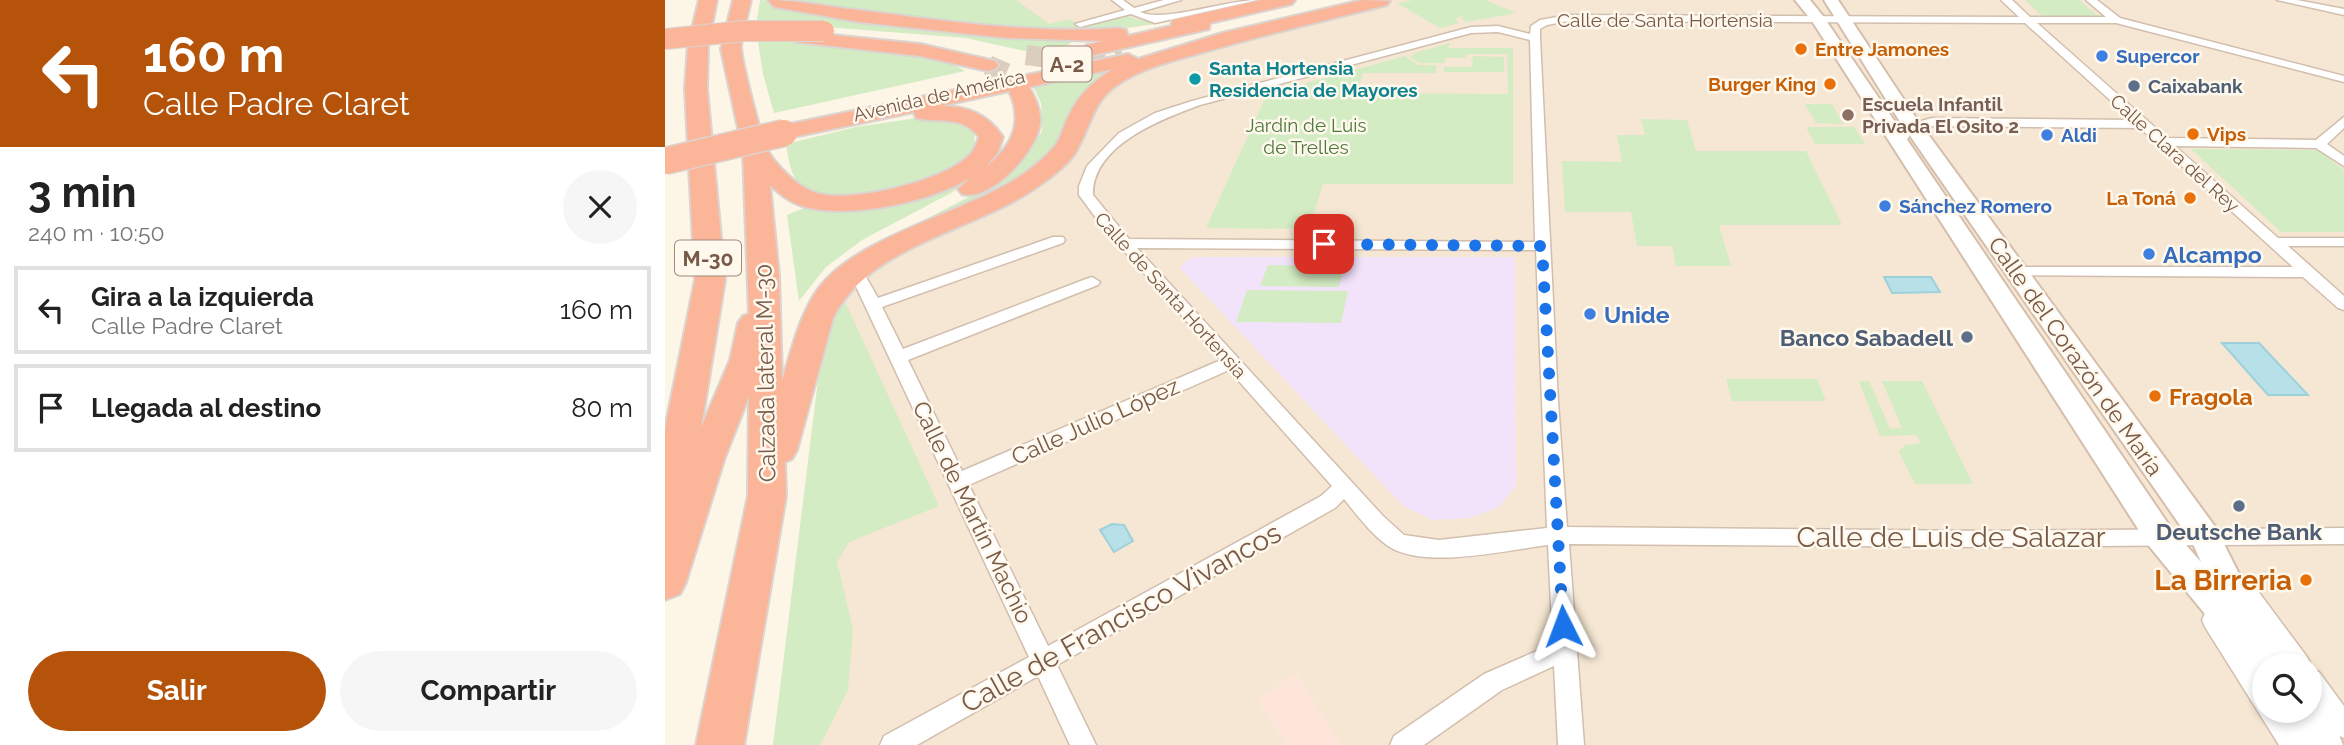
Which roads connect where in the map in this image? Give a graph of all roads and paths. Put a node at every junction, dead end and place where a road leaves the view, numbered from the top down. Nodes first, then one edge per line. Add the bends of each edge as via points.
1 (708, 0) edge
2 (742, 0) edge
3 (777, 0) edge
4 (1117, 0) edge
5 (1176, 0) edge
6 (1252, 0) edge
7 (1286, 0) edge
8 (1296, 0) edge
9 (1314, 0) edge
10 (1336, 0) edge
11 (1357, 0) edge
12 (1802, 0) edge
13 (1831, 0) edge
14 (2006, 0) edge
15 (2091, 0) edge
16 (2282, 0) edge
17 (1383, 1) edge
18 (1132, 11) junction
19 (2344, 12) edge
20 (1818, 19) junction
21 (1843, 19) junction
22 (2116, 20) junction
23 (2029, 21) junction
24 (1080, 24) dead end
25 (1205, 24) junction
26 (1250, 33) junction
27 (1535, 38) junction
28 (665, 39) edge
29 (665, 46) edge
30 (1122, 56) tunnel mouth
31 (2344, 79) edge
32 (1019, 89) tunnel mouth
33 (1868, 96) junction
34 (2344, 121) edge
35 (1909, 122) junction
36 (2143, 124) junction
37 (786, 128) junction
38 (2162, 142) junction
39 (665, 143) edge
40 (1899, 143) junction
41 (2319, 144) junction
42 (665, 148) edge
43 (755, 151) junction
44 (665, 161) edge
45 (2344, 162) edge
46 (665, 167) edge
47 (1943, 208) junction
48 (1058, 240) dead end
49 (2274, 242) junction
50 (2344, 242) edge
51 (1125, 243) junction
52 (1542, 246) junction
53 (2017, 272) junction
54 (2307, 272) junction
55 (764, 276) junction
56 (861, 279) dead end
57 (1092, 282) dead end
58 (873, 305) junction
59 (2344, 305) edge
60 (2016, 319) junction
61 (898, 357) junction
62 (1231, 364) junction
63 (2100, 387) junction
64 (787, 417) junction
65 (959, 481) junction
66 (1345, 486) junction
67 (768, 496) junction
68 (665, 513) edge
69 (1558, 535) junction
70 (2344, 536) edge
71 (2160, 537) junction
72 (2205, 537) junction
73 (665, 582) edge
74 (1564, 650) junction
75 (2259, 653) edge
76 (2262, 653) edge
77 (2290, 653) edge
78 (1044, 659) junction
79 (2252, 680) edge
80 (2322, 696) edge
81 (2280, 723) edge
82 (2309, 723) edge
83 (2344, 726) edge
84 (720, 745) edge
85 (893, 745) edge
86 (1083, 745) edge
87 (1403, 745) edge
88 (1571, 745) edge
89 (2294, 745) edge
90 (2324, 745) edge

1 - 68 highway, M-30 via 698,45 696,89 710,280
2 - 43 highway, Calzada lateral M-30 / M-30 via 731,49
3 - 7 highway via 817,12 1084,37 1156,29
4 - 18 street
5 - 18 street
6 - 18 street via 1164,20 1147,19
8 - 25 highway
9 - 25 highway, Avenida de América / A-2
10 - 37 highway, Avenida de América / A-2
11 - 30 highway
12 - 20 street, Calle del Corazón de María
13 - 21 street, Calle del Corazón de María
14 - 23 street, Calle Clara del Rey
15 - 22 street
16 - 19 street
17 - 26 highway
18 - 24 street
20 - 21 street, Calle de Santa Hortensia
20 - 27 street, Calle de Santa Hortensia via 1568,18 1539,24
20 - 33 street, Calle del Corazón de María
21 - 23 street, Calle de Santa Hortensia
21 - 35 street, Calle del Corazón de María
22 - 23 street, Calle de Santa Hortensia
22 - 31 street, Calle de Santa Hortensia
23 - 36 street, Calle Clara del Rey
25 - 37 highway, Avenida de América / A-2 via 904,93
26 - 37 highway
26 - 64 highway via 1120,74 1097,89 1065,151 1034,178 993,204 856,268 829,295 817,318
27 - 51 street, Calle de Santa Hortensia via 1498,29 1471,30 1159,116 1123,136 1094,166 1086,186 1087,200
27 - 52 street
28 - 29 highway, bridge via 744,31 824,31 922,38 996,58 803,38 724,39
32 - 64 highway via 1029,104 1030,127 1009,160 964,193 897,227 848,261 811,301 789,370
33 - 35 street via 1887,99
33 - 40 street, Calle del Corazón de María
34 - 41 street
35 - 36 street
35 - 40 street
35 - 53 street, Calle del Corazón de María
36 - 38 street, Calle Clara del Rey
37 - 39 highway, Avenida de América
37 - 42 highway, Avenida de América / A-2
37 - 43 highway via 940,113 967,115 982,124 991,137 985,153 940,183 866,202 809,200 794,193
37 - 44 highway, Avenida de América / A-2, bridge
37 - 46 highway
38 - 41 street
38 - 49 street, Calle Clara del Rey
40 - 47 street, Calle del Corazón de María
41 - 45 street
43 - 55 highway, Calzada lateral M-30 / M-30
47 - 53 street via 1961,220 1993,259
47 - 60 street, Calle del Corazón de María
48 - 58 street
49 - 50 street
49 - 54 street, Calle Clara del Rey
51 - 52 street
51 - 62 street, Calle de Santa Hortensia
52 - 69 street
53 - 54 street
53 - 63 street, Calle del Corazón de María
54 - 59 street, Calle Clara del Rey
55 - 67 highway, Calzada lateral M-30 / M-30
55 - 73 highway via 746,360 706,457
56 - 58 street, Calle de Martín Machio
57 - 61 street
58 - 61 street, Calle de Martín Machio
60 - 63 street via 2045,327
60 - 71 street, Calle del Corazón de María
61 - 65 street, Calle de Martín Machio
62 - 65 street, Calle Julio López
62 - 66 street, Calle de Santa Hortensia
63 - 72 street, Calle del Corazón de María
64 - 67 highway
65 - 78 street, Calle de Martín Machio
66 - 69 street, Calle de Santa Hortensia via 1385,532 1416,547 1461,549
66 - 78 street, Calle de Francisco Vivancos via 1328,502
67 - 84 highway, Calzada lateral M-30 / M-30
69 - 71 street, Calle de Luis de Salazar
69 - 74 street
70 - 72 street, Calle de Luis de Salazar
71 - 72 street, Calle de Luis de Salazar
71 - 75 street, Calle del Corazón de María
71 - 79 street, Calle del Corazón de María
72 - 76 street, Calle del Corazón de María
72 - 77 street, Calle del Corazón de María
74 - 87 street via 1493,682
74 - 88 street
78 - 85 street, Calle de Francisco Vivancos
78 - 86 street, Calle de Martín Machio
80 - 83 street
81 - 89 street
82 - 90 street

